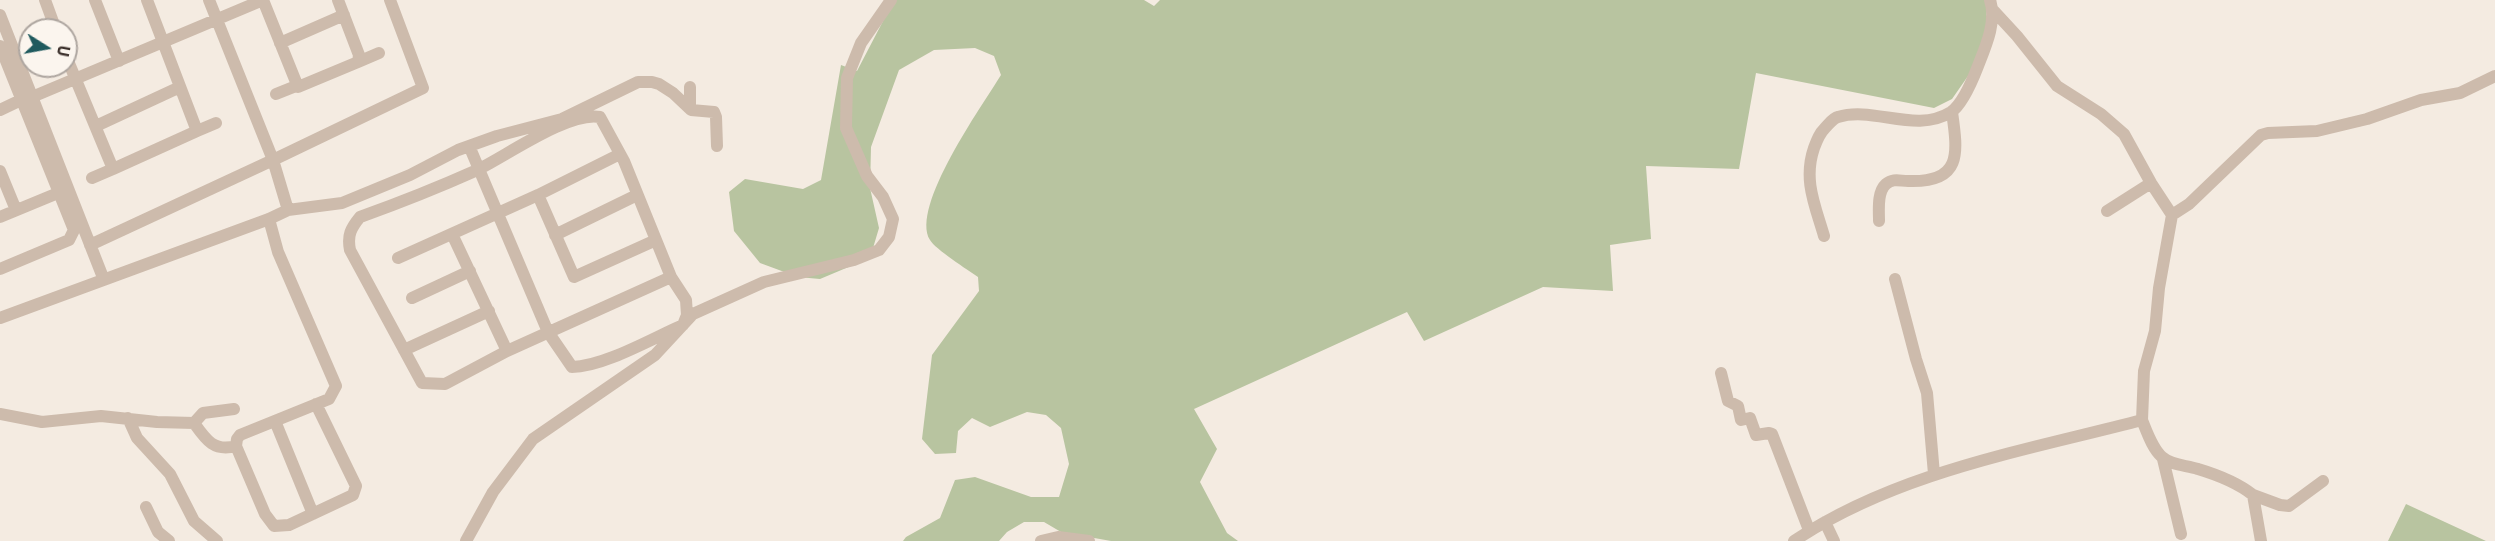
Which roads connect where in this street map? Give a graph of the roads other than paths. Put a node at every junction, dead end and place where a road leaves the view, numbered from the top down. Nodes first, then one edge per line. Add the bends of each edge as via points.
1 (45, 0) edge
2 (95, 0) edge
3 (147, 0) edge
4 (209, 0) edge
5 (263, 0) edge
6 (338, 0) edge
7 (390, 0) edge
8 (891, 0) edge
9 (1991, 5) edge
10 (0, 15) edge
11 (344, 15) junction
12 (52, 18) edge
13 (217, 19) junction
14 (162, 42) junction
15 (279, 44) junction
16 (0, 46) edge
17 (379, 53) dead end
18 (119, 61) junction
19 (358, 62) junction
20 (2495, 76) edge
21 (75, 80) junction
22 (296, 86) junction
23 (180, 87) junction
24 (690, 87) dead end
25 (276, 94) dead end
26 (26, 99) junction
27 (0, 110) edge
28 (690, 110) junction
29 (1952, 112) junction
30 (216, 123) dead end
31 (96, 126) junction
32 (197, 131) junction
33 (717, 146) dead end
34 (470, 148) junction
35 (620, 154) junction
36 (273, 160) junction
37 (113, 169) junction
38 (477, 169) junction
39 (0, 171) edge
40 (92, 178) dead end
41 (2151, 183) junction
42 (58, 193) junction
43 (538, 195) junction
44 (637, 195) junction
45 (16, 210) junction
46 (288, 210) junction
47 (2107, 211) dead end
48 (496, 214) junction
49 (2172, 215) junction
50 (0, 218) edge
51 (269, 219) junction
52 (1879, 221) dead end
53 (452, 234) junction
54 (555, 235) junction
55 (1824, 236) dead end
56 (656, 240) junction
57 (90, 245) junction
58 (398, 258) dead end
59 (0, 269) edge
60 (470, 272) junction
61 (671, 277) junction
62 (1895, 279) dead end
63 (104, 280) junction
64 (412, 298) dead end
65 (489, 312) junction
66 (0, 318) edge
67 (683, 325) junction
68 (548, 332) junction
69 (404, 350) junction
70 (507, 351) junction
71 (1721, 373) dead end
72 (316, 404) junction
73 (234, 409) dead end
74 (0, 414) edge
75 (128, 418) junction
76 (2142, 420) junction
77 (275, 421) junction
78 (194, 423) junction
79 (237, 446) junction
80 (2163, 459) junction
81 (1934, 474) junction
82 (2323, 481) dead end
83 (2253, 495) junction
84 (146, 507) dead end
85 (313, 514) junction
86 (1824, 522) junction
87 (1809, 531) junction
88 (2181, 534) dead end
89 (169, 541) edge
90 (217, 541) edge
91 (466, 541) edge
92 (1041, 541) edge
93 (1089, 541) edge
94 (1794, 541) edge
95 (1834, 541) edge
96 (2261, 541) edge

1 - 12 street
2 - 18 street
3 - 14 street
4 - 13 street
5 - 13 street
5 - 15 street
6 - 11 street
7 - 36 street via 423,88
8 - 67 street via 861,43 848,78 846,128 867,176 893,219 889,237 879,250 854,260 764,282 710,304
9 - 29 street via 1987,43 1969,88
9 - 41 street via 2057,86 2124,134
10 - 26 street
11 - 15 street
11 - 19 street
13 - 14 street
13 - 36 street
14 - 18 street
14 - 23 street
15 - 22 street
16 - 26 street
17 - 19 street
18 - 21 street
19 - 22 street
20 - 49 street via 2460,93 2421,100 2367,119 2317,131 2261,135 2189,204
21 - 26 street
21 - 31 street
22 - 25 street
23 - 31 street
23 - 32 street
24 - 28 street
26 - 27 street
26 - 42 street
26 - 57 street
28 - 33 street via 715,113
28 - 34 street via 659,84 638,82 554,122 497,136
29 - 52 street via 1956,153 1948,173 1933,179 1895,180 1886,184 1881,191
29 - 55 street via 1905,121 1859,114 1836,117 1820,133 1809,165
30 - 32 street
31 - 37 street
32 - 37 street
34 - 38 street
34 - 46 street via 342,203
35 - 38 street via 600,117 585,117 554,128
35 - 43 street
35 - 44 street
36 - 46 street
36 - 57 street
37 - 40 street
38 - 48 street
38 - 69 street via 360,218 352,227 348,238 350,250
39 - 45 street
41 - 47 street
41 - 49 street
42 - 45 street
42 - 59 street via 73,225 72,238
43 - 48 street
43 - 54 street
44 - 54 street
44 - 56 street
45 - 50 street
46 - 51 street
48 - 53 street
48 - 68 street
49 - 76 street via 2156,331 2144,371
51 - 63 street
51 - 72 street via 278,252 336,386 329,399
53 - 58 street
53 - 60 street
54 - 56 street via 574,277
56 - 61 street
57 - 63 street
60 - 64 street
60 - 65 street
61 - 67 street via 686,300
61 - 68 street
62 - 81 street via 1927,393
63 - 66 street
65 - 69 street
65 - 70 street
67 - 68 street via 583,367 572,367
67 - 91 street via 655,355 533,439 493,492
68 - 70 street
69 - 70 street via 422,383 439,385
71 - 87 street via 1728,401 1738,406 1741,420 1750,418 1756,435 1772,434
72 - 77 street
72 - 85 street via 356,486 353,495
73 - 78 street via 203,413
74 - 75 street via 42,422 101,416
75 - 78 street
75 - 90 street via 137,438 170,474 194,521
76 - 80 street
76 - 81 street
77 - 79 street via 240,435
77 - 85 street
78 - 79 street via 216,447
79 - 85 street via 274,526 289,525
80 - 83 street via 2241,485
80 - 88 street
81 - 86 street
82 - 83 street via 2289,506
83 - 96 street
84 - 89 street via 158,532
86 - 87 street
86 - 95 street
87 - 94 street
92 - 93 street via 1058,537

